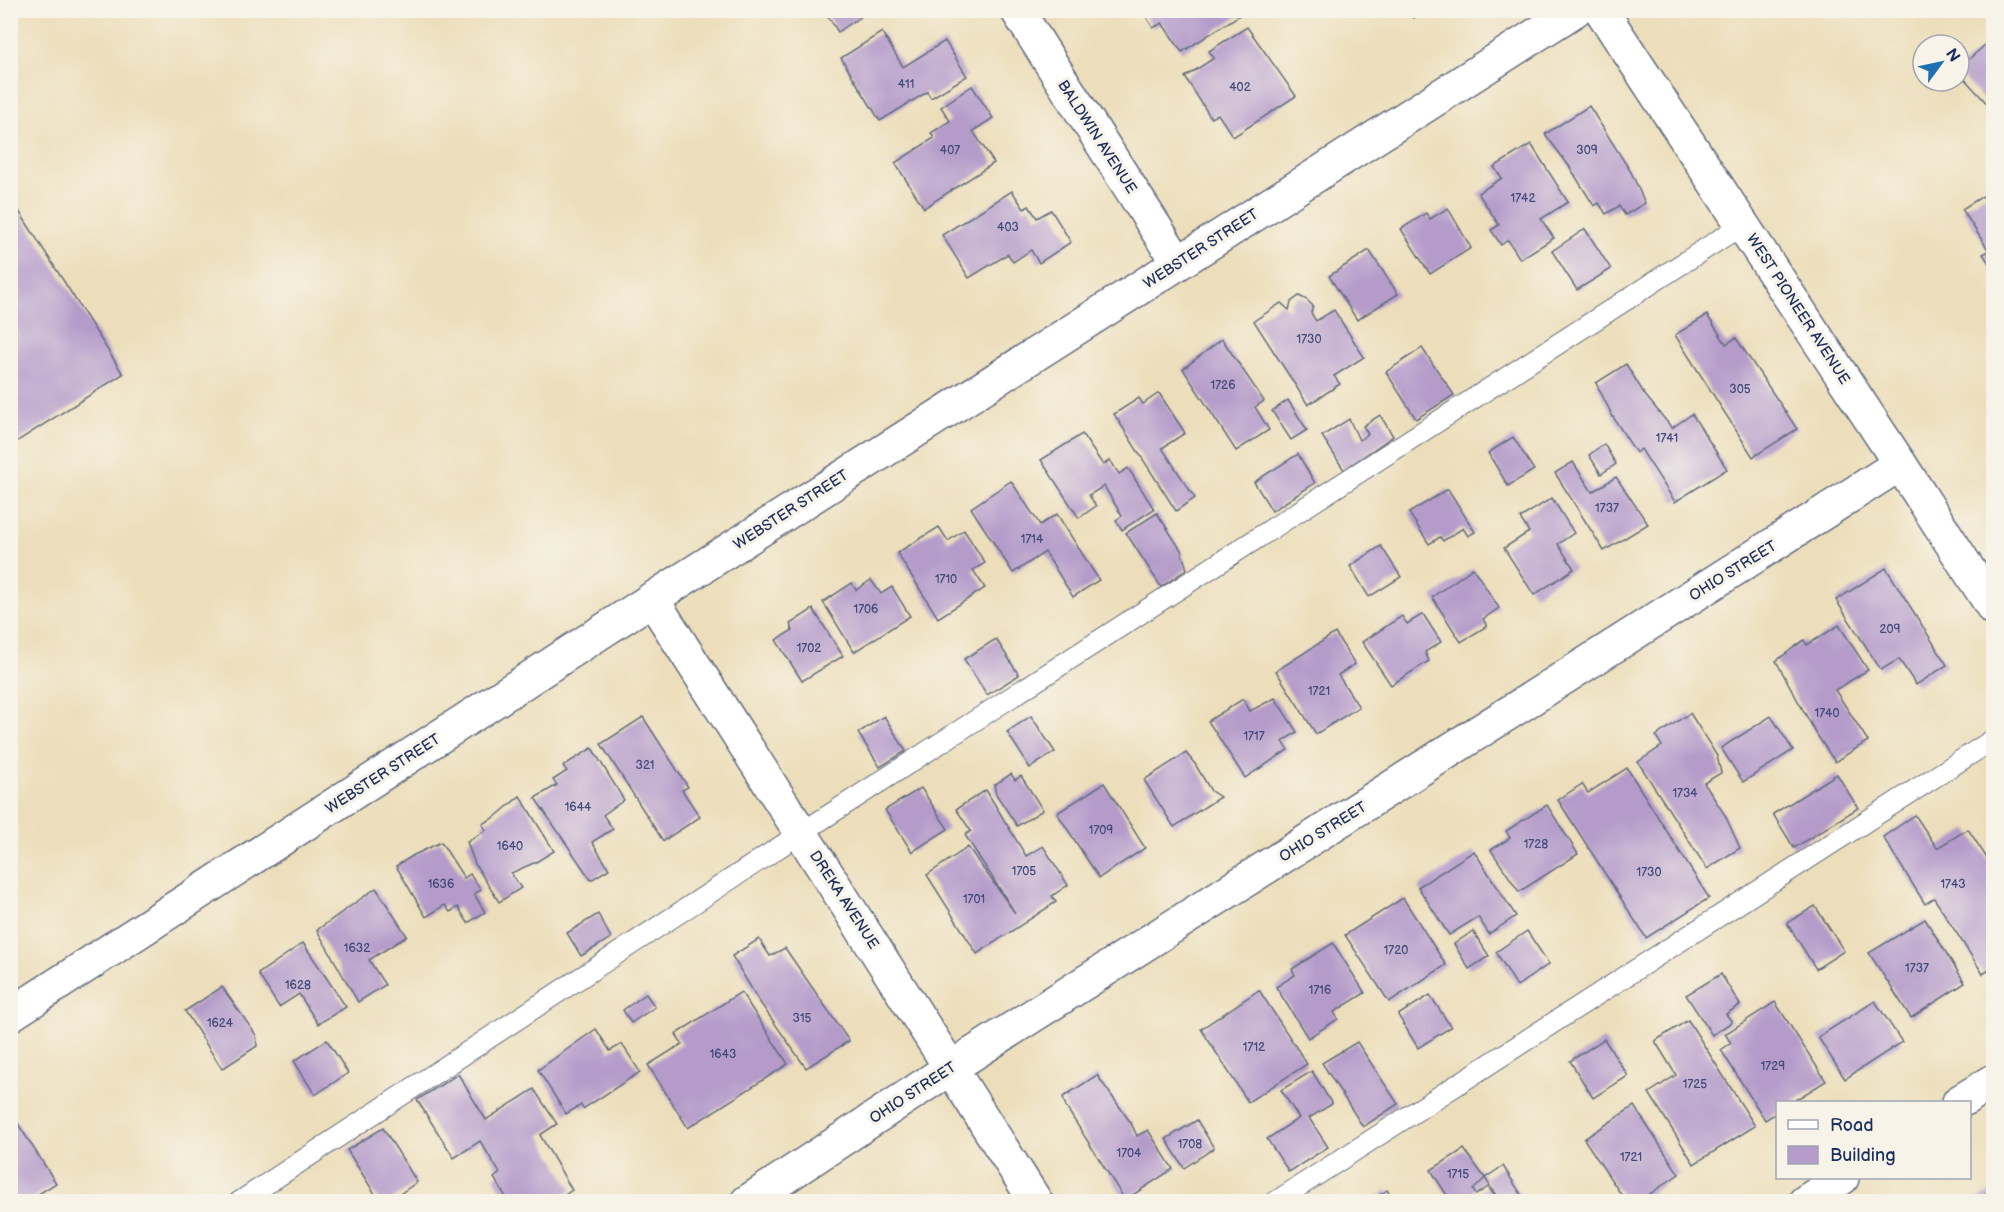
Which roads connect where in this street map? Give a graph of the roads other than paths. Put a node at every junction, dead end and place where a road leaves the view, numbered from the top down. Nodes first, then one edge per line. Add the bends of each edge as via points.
1 (1017, 10) edge
2 (1575, 10) edge
3 (1601, 10) edge
4 (1742, 225) junction
5 (1178, 263) junction
6 (1900, 464) junction
7 (652, 599) junction
8 (1994, 609) edge
9 (1994, 739) edge
10 (801, 833) junction
11 (10, 1015) edge
12 (952, 1068) junction
13 (1994, 1081) edge
14 (1961, 1101) edge
15 (1840, 1179) edge
16 (239, 1202) edge
17 (747, 1202) edge
18 (1036, 1202) edge
19 (1275, 1202) edge
20 (1805, 1202) edge

1 - 5 street, BALDWIN AVENUE
2 - 5 street, WEBSTER STREET
3 - 4 street, WEST PIONEER AVENUE
4 - 6 street, WEST PIONEER AVENUE
4 - 10 lane
5 - 7 street, WEBSTER STREET
6 - 8 street, WEST PIONEER AVENUE
6 - 12 street, OHIO STREET
7 - 10 street, DREKA AVENUE
7 - 11 street, WEBSTER STREET
9 - 19 lane
10 - 12 street, DREKA AVENUE
10 - 16 lane
12 - 17 street, OHIO STREET
12 - 18 street, DREKA AVENUE
13 - 14 street
15 - 20 street

